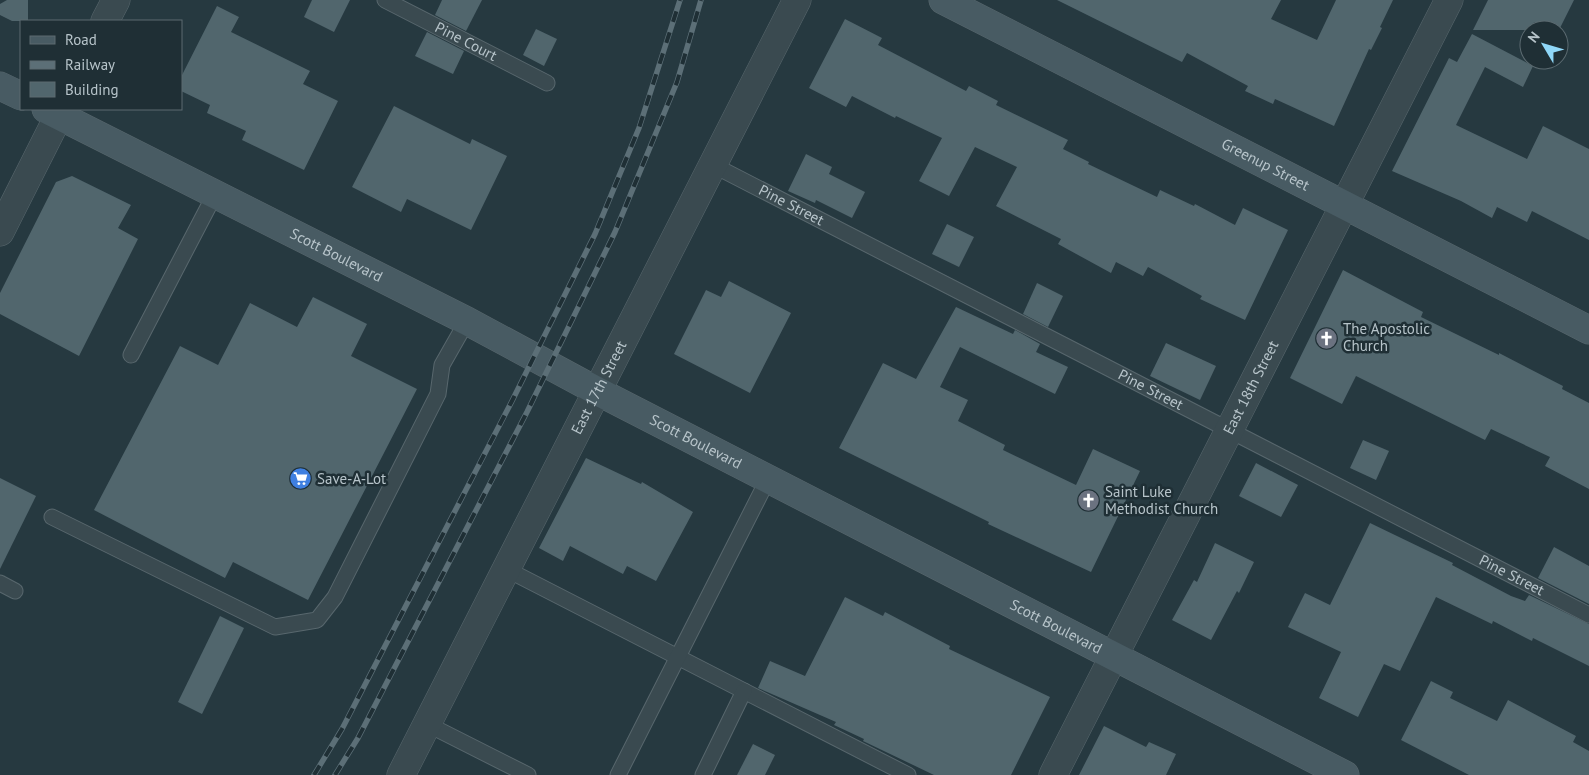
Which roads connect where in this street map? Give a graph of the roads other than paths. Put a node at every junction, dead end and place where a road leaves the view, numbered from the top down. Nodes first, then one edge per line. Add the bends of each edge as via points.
1 (116, 0) edge
2 (385, 0) edge
3 (798, 0) edge
4 (943, 0) edge
5 (1449, 0) edge
6 (106, 20) edge
7 (547, 83) dead end
8 (0, 86) edge
9 (20, 96) edge
10 (56, 111) edge
11 (713, 165) junction
12 (214, 194) junction
13 (1345, 206) junction
14 (0, 232) edge
15 (467, 321) junction
16 (1589, 330) edge
17 (132, 355) dead end
18 (597, 391) junction
19 (1229, 430) junction
20 (768, 479) junction
21 (52, 518) dead end
22 (506, 569) junction
23 (0, 583) edge
24 (15, 591) dead end
25 (1589, 615) edge
26 (678, 657) junction
27 (1114, 657) junction
28 (744, 691) junction
29 (427, 724) junction
30 (401, 775) edge
31 (528, 775) edge
32 (618, 775) edge
33 (703, 775) edge
34 (908, 775) edge
35 (1053, 775) edge
36 (1345, 775) edge

1 - 6 street
2 - 7 lane, Pine Court
3 - 11 street, East 17th Street
4 - 13 main road, Greenup Street
5 - 13 street, East 18th Street
8 - 9 main road
10 - 12 main road, Scott Boulevard
10 - 14 street
11 - 18 street, East 17th Street
11 - 19 lane, Pine Street
12 - 15 main road, Scott Boulevard
12 - 17 lane
13 - 16 main road, Greenup Street
13 - 19 street, East 18th Street
15 - 18 main road, Scott Boulevard
15 - 21 lane via 442,364 438,394 334,597 317,620 275,627
18 - 20 main road, Scott Boulevard
18 - 22 street, East 17th Street
19 - 25 lane, Pine Street
19 - 27 street, East 18th Street
20 - 26 lane
20 - 27 main road, Scott Boulevard
22 - 26 lane
22 - 29 street, East 17th Street
23 - 24 lane
26 - 28 lane
26 - 32 lane
27 - 35 street, East 18th Street
27 - 36 main road, Scott Boulevard
28 - 33 lane
28 - 34 lane
29 - 30 street, East 17th Street
29 - 31 lane

